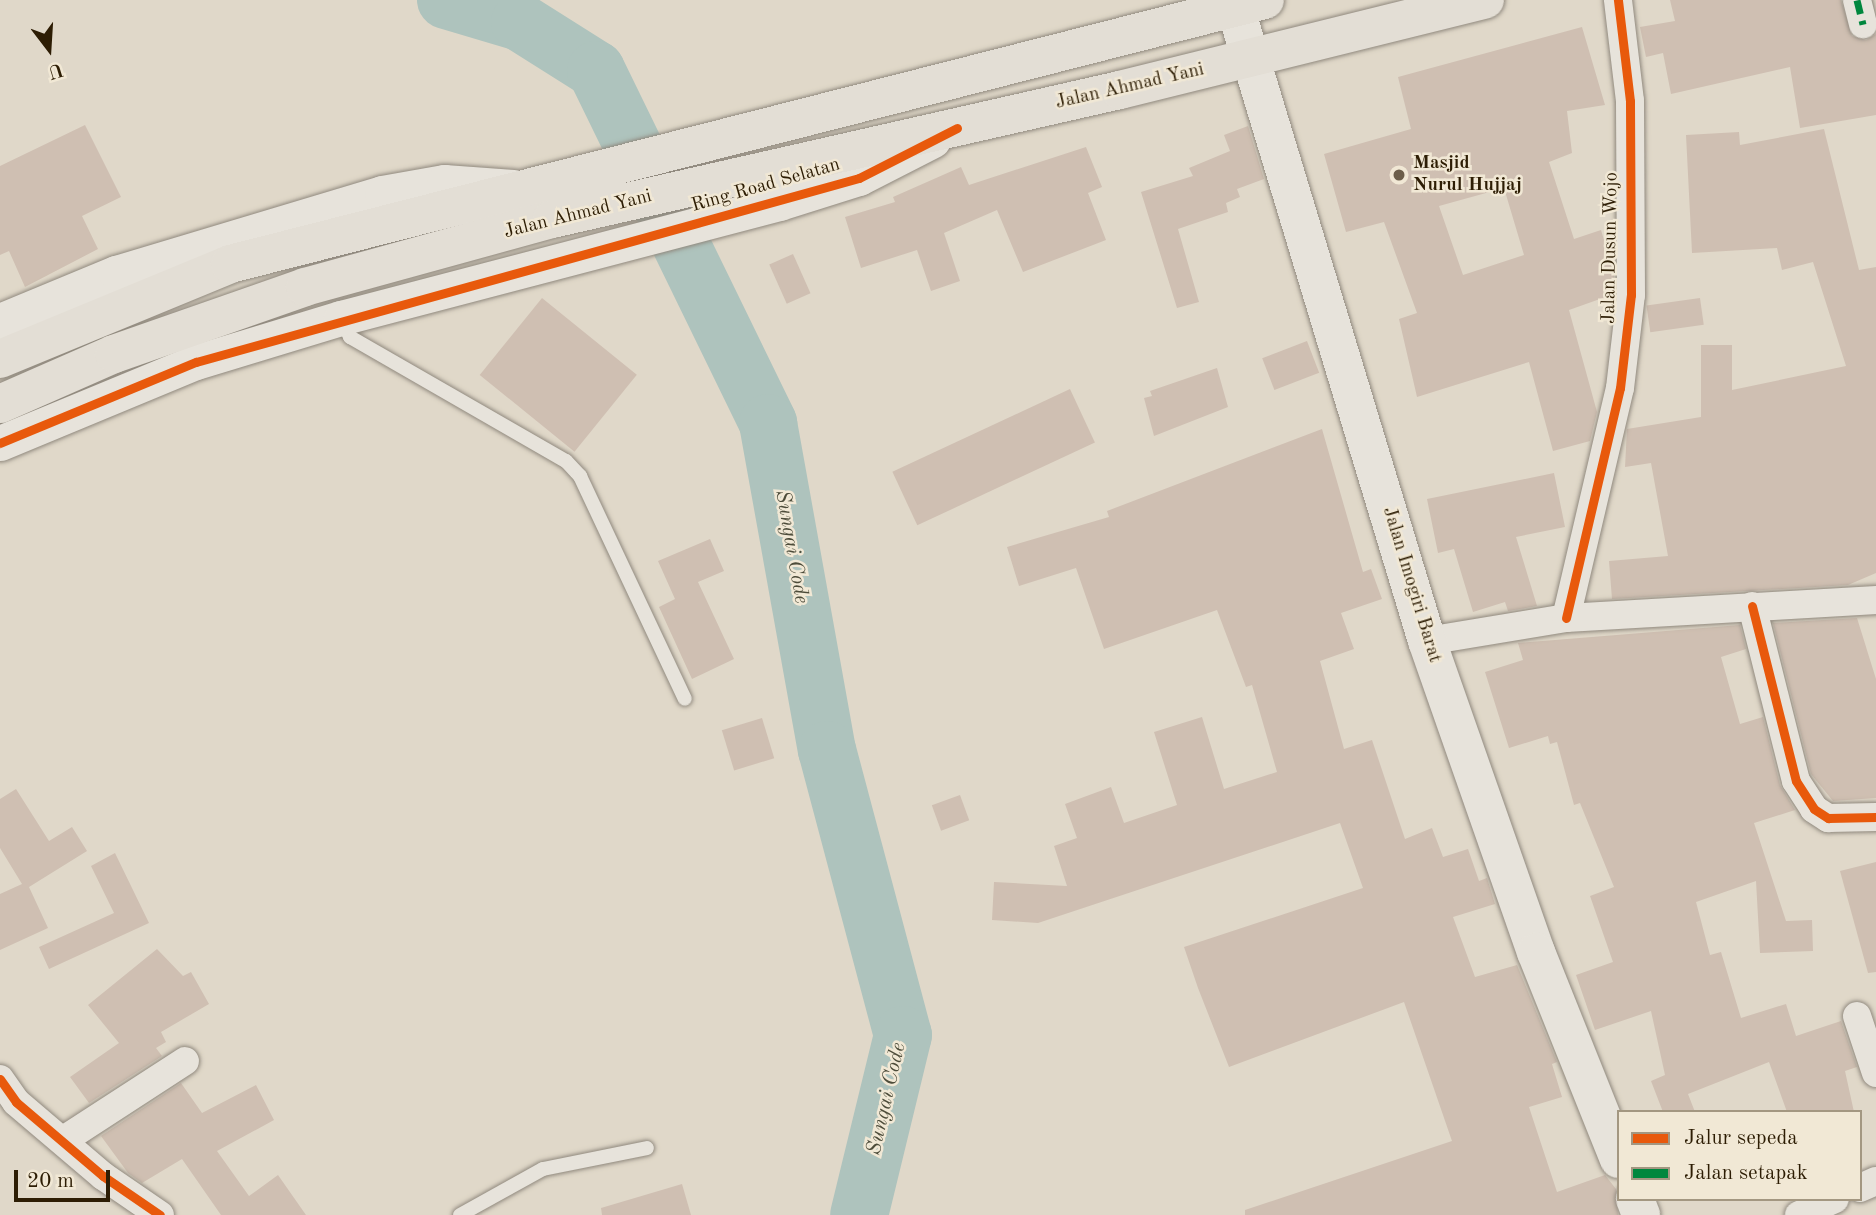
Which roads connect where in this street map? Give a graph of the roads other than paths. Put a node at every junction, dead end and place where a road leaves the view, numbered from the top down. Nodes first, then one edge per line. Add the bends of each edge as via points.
1 (1485, 0) edge
2 (1618, 0) edge
3 (1245, 2) edge
4 (1254, 58) junction
5 (770, 188) junction
6 (540, 197) junction
7 (341, 318) junction
8 (0, 321) edge
9 (0, 359) edge
10 (0, 404) edge
11 (0, 443) edge
12 (1876, 600) edge
13 (1752, 606) junction
14 (1566, 618) junction
15 (1427, 641) junction
16 (685, 699) dead end
17 (1876, 817) edge
18 (1857, 1016) dead end
19 (185, 1061) dead end
20 (1876, 1073) edge
21 (0, 1079) edge
22 (65, 1139) junction
23 (647, 1148) dead end
24 (1617, 1154) edge
25 (1830, 1201) edge
26 (160, 1215) edge
27 (460, 1215) edge
28 (1799, 1215) edge

1 - 4 highway, Jalan Ahmad Yani
2 - 14 street, Jalan Dusun Wojo via 1630,101 1631,295 1620,388
3 - 4 main road, Jalan Imogiri Barat
3 - 6 highway, Jalan Ahmad Yani via 748,130
4 - 5 highway, Jalan Ahmad Yani via 957,128
4 - 15 main road, Jalan Imogiri Barat
5 - 6 highway, Jalan Ahmad Yani
5 - 7 street, Ring Road Selatan via 576,256
6 - 8 street via 444,182 382,193 116,273
6 - 9 highway, Jalan Ahmad Yani via 230,264
6 - 10 highway, Jalan Ahmad Yani via 114,354
7 - 11 street, Ring Road Selatan via 196,362
7 - 16 lane via 350,337 566,461 580,476
12 - 13 street
13 - 14 street
13 - 17 street via 1796,781 1814,809 1828,818
14 - 15 street
15 - 24 main road, Jalan Imogiri Barat via 1536,952
18 - 20 street
19 - 22 street
21 - 22 street via 16,1102
22 - 26 street via 103,1176
23 - 27 lane via 543,1170
25 - 28 street

